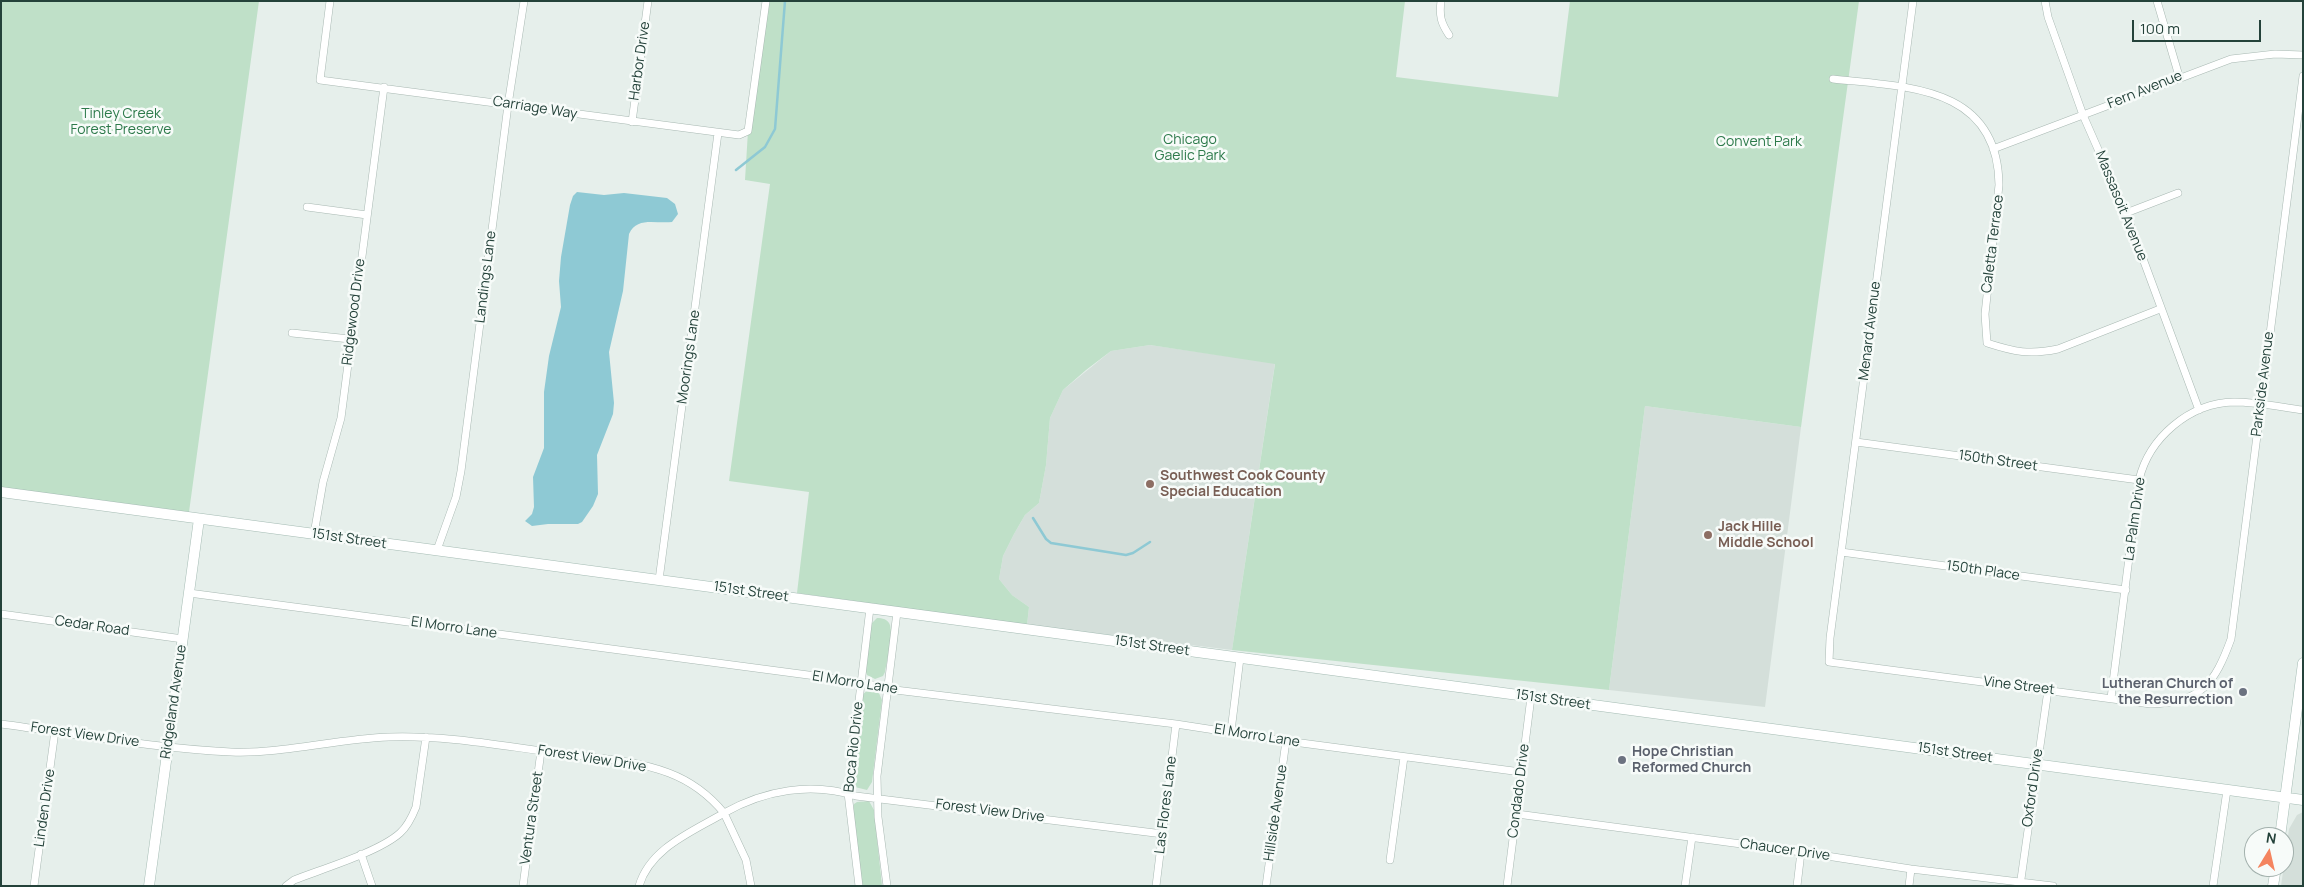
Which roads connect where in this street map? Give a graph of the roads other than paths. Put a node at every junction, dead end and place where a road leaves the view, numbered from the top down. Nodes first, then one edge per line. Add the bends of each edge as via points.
1 (330, 1) edge
2 (524, 1) edge
3 (648, 1) edge
4 (766, 1) edge
5 (1441, 1) edge
6 (1913, 1) edge
7 (2045, 1) edge
8 (2157, 1) edge
9 (1450, 34) dead end
10 (2303, 55) edge
11 (2179, 76) junction
12 (2303, 76) edge
13 (1833, 79) dead end
14 (1902, 86) junction
15 (384, 88) junction
16 (508, 105) junction
17 (2083, 115) junction
18 (632, 122) junction
19 (718, 133) junction
20 (1993, 149) junction
21 (2178, 193) dead end
22 (307, 207) dead end
23 (2126, 213) junction
24 (367, 215) junction
25 (2160, 309) junction
26 (292, 333) dead end
27 (350, 339) junction
28 (2260, 404) junction
29 (2199, 410) junction
30 (2303, 410) edge
31 (1856, 442) junction
32 (2140, 480) junction
33 (1, 492) edge
34 (199, 519) junction
35 (314, 534) junction
36 (437, 550) junction
37 (1841, 552) junction
38 (659, 580) junction
39 (2126, 590) junction
40 (189, 593) junction
41 (870, 608) junction
42 (897, 612) junction
43 (1, 614) edge
44 (183, 639) junction
45 (1240, 658) junction
46 (1829, 662) joint
47 (2303, 662) edge
48 (861, 682) junction
49 (2205, 686) joint
50 (887, 689) junction
51 (2048, 690) junction
52 (1532, 697) junction
53 (2111, 698) junction
54 (1, 724) edge
55 (1176, 724) junction
56 (55, 731) junction
57 (1230, 731) junction
58 (426, 737) junction
59 (1286, 741) junction
60 (167, 746) junction
61 (541, 751) junction
62 (1404, 757) junction
63 (2036, 764) junction
64 (1521, 772) junction
65 (2227, 790) junction
66 (848, 793) junction
67 (877, 797) junction
68 (2285, 797) junction
69 (2303, 800) edge
70 (724, 813) junction
71 (1517, 814) junction
72 (2281, 827) edge
73 (1163, 834) junction
74 (1692, 838) junction
75 (1801, 852) junction
76 (361, 854) junction
77 (1390, 860) dead end
78 (1911, 869) junction
79 (2020, 883) edge
80 (34, 886) edge
81 (149, 886) edge
82 (286, 886) edge
83 (372, 886) edge
84 (523, 886) edge
85 (639, 886) edge
86 (751, 886) edge
87 (859, 886) edge
88 (887, 886) edge
89 (1156, 886) edge
90 (1266, 886) edge
91 (1507, 886) edge
92 (1686, 886) edge
93 (1797, 886) edge
94 (1909, 886) edge
95 (2052, 886) edge
96 (2213, 886) edge

1 - 15 street, Carriage Way via 320,80
2 - 16 street, Landings Lane
3 - 18 street, Harbor Drive
4 - 19 street, Carriage Way via 748,131 739,135
5 - 9 street via 1439,14
6 - 14 street, Menard Avenue
7 - 17 street, Massasoit Avenue
8 - 11 street
10 - 11 street, Fern Avenue via 2231,58
11 - 17 street, Fern Avenue
12 - 28 street, Parkside Avenue
13 - 14 street, Caletta Terrace
14 - 20 street, Caletta Terrace via 1929,91 1952,101 1975,120
14 - 31 street, Menard Avenue
15 - 16 street, Carriage Way
15 - 24 street, Ridgewood Drive
16 - 18 street, Carriage Way
16 - 36 street, Landings Lane via 461,472 456,497
17 - 20 street, Fern Avenue
17 - 23 street, Massasoit Avenue
18 - 19 street, Carriage Way
19 - 38 street, Moorings Lane
20 - 25 street, Caletta Terrace via 1999,185 1984,314 1987,343 2021,353 2044,352
21 - 23 street
22 - 24 street
23 - 25 street, Massasoit Avenue
24 - 27 street, Ridgewood Drive
25 - 29 street, Massasoit Avenue
26 - 27 street
27 - 35 street, Ridgewood Drive via 341,418 323,482
28 - 29 street, La Palm Drive via 2233,402
28 - 30 street, La Palm Drive
28 - 49 street, Parkside Avenue via 2231,638 2221,666
29 - 32 street, La Palm Drive via 2162,435 2148,455
31 - 32 street, 150th Street
31 - 37 street, Menard Avenue
32 - 39 street, La Palm Drive
33 - 34 street, 151st Street
34 - 35 street, 151st Street
34 - 40 street, Ridgeland Avenue
35 - 36 street, 151st Street
36 - 38 street, 151st Street
37 - 39 street, 150th Place
37 - 46 street, Menard Avenue
38 - 41 street, 151st Street
39 - 53 street, La Palm Drive
40 - 44 street, Ridgeland Avenue
40 - 48 street, El Morro Lane
41 - 42 street, 151st Street
41 - 48 street, Boca Rio Drive
42 - 45 street, 151st Street
42 - 50 street, Boca Rio Drive
43 - 44 street, Cedar Road
44 - 60 street, Ridgeland Avenue
45 - 52 street, 151st Street
45 - 57 street
46 - 51 street, Vine Street
47 - 68 street
48 - 50 street, El Morro Lane
48 - 66 street, Boca Rio Drive
49 - 53 street, Vine Street via 2192,696 2173,703 2150,704
50 - 55 street, El Morro Lane
50 - 67 street, Boca Rio Drive
51 - 53 street, Vine Street
51 - 63 street, Oxford Drive
52 - 63 street, 151st Street
52 - 64 street, Condado Drive
54 - 56 street, Forest View Drive
55 - 57 street, El Morro Lane
55 - 73 street, Las Flores Lane
56 - 60 street, Forest View Drive
56 - 80 street, Linden Drive
57 - 59 street, El Morro Lane
58 - 60 street, Forest View Drive via 386,737 262,752
58 - 61 street, Forest View Drive
58 - 76 street via 419,795 412,817 400,833
59 - 62 street, El Morro Lane
59 - 90 street, Hillside Avenue
60 - 81 street, Ridgeland Avenue
61 - 70 street, Forest View Drive via 626,762 660,770 685,781 713,800
61 - 84 street, Ventura Street
62 - 64 street, El Morro Lane
62 - 77 street
63 - 65 street, 151st Street
63 - 79 street, Oxford Drive
64 - 71 street, Condado Drive
65 - 68 street, 151st Street
65 - 96 street
66 - 67 street, Forest View Drive
66 - 70 street, Forest View Drive via 818,788 793,790 743,802
66 - 87 street, Boca Rio Drive
67 - 73 street, Forest View Drive
67 - 88 street, Boca Rio Drive
68 - 69 street, 151st Street
68 - 72 street
70 - 85 street via 660,852 644,872
70 - 86 street via 746,860
71 - 74 street, Chaucer Drive
71 - 91 street, Condado Drive
73 - 89 street, Las Flores Lane
74 - 75 street, Chaucer Drive
74 - 92 street
75 - 78 street, Chaucer Drive
75 - 93 street
76 - 82 street
76 - 83 street
78 - 79 street, Chaucer Drive
78 - 94 street
79 - 95 street, Chaucer Drive

